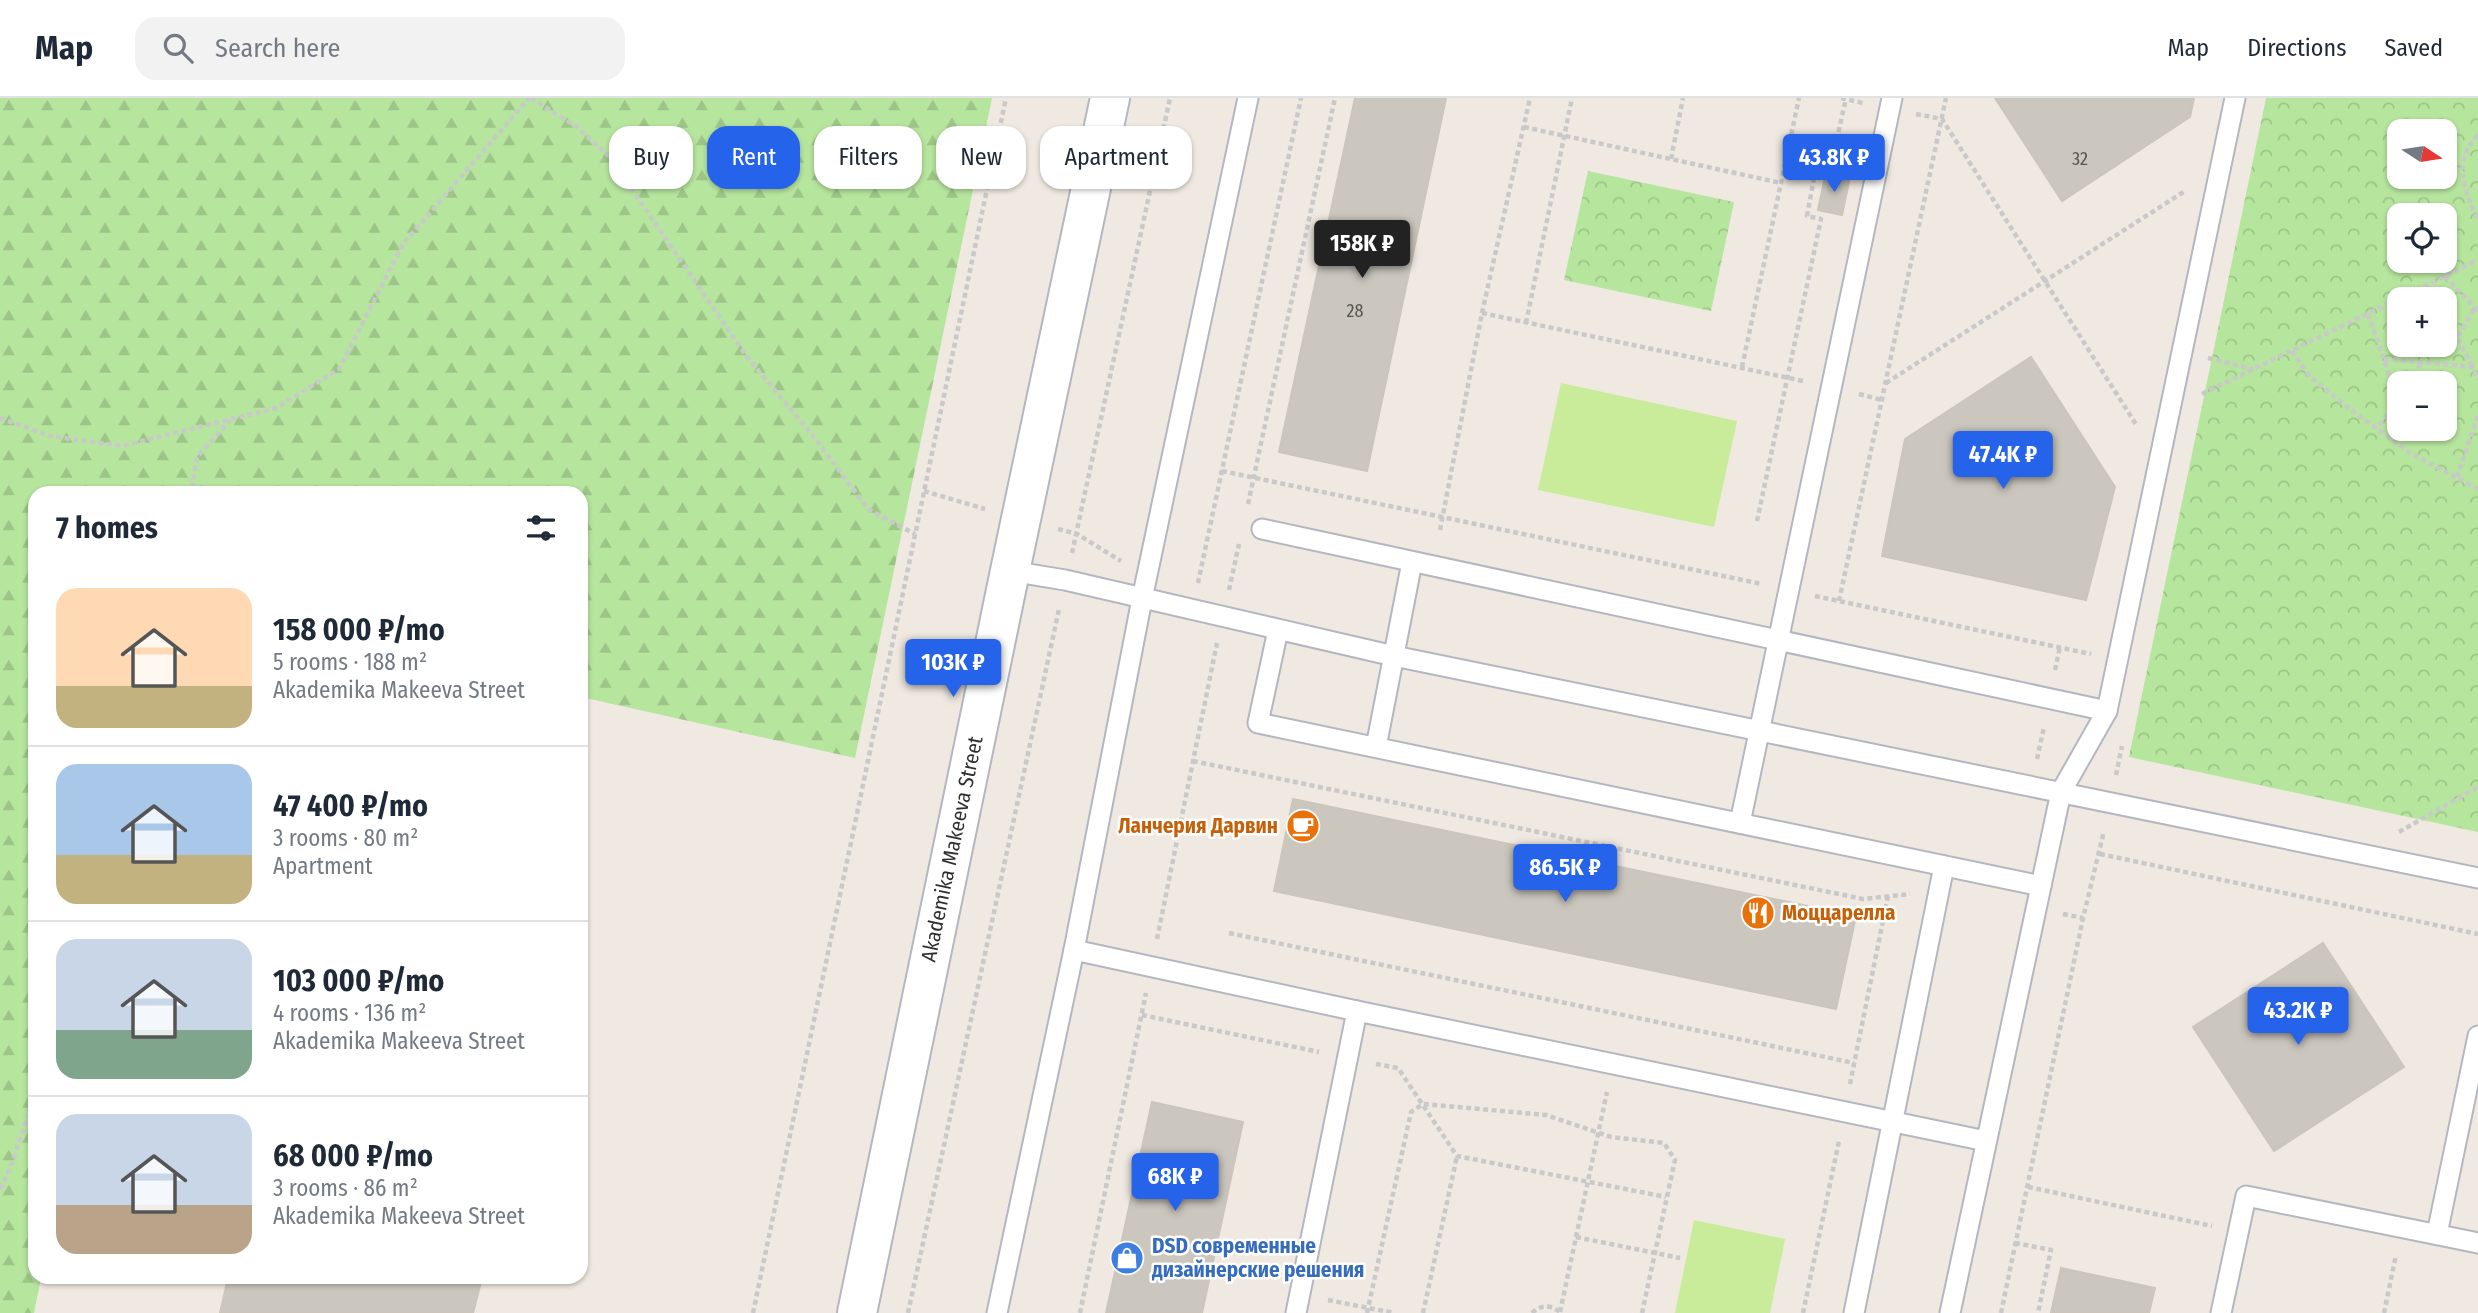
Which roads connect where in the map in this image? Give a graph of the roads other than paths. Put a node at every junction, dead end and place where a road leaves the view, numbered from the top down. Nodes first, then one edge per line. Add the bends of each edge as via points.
1 (1110, 98) edge
2 (1248, 98) edge
3 (2235, 98) edge
4 (1891, 103) edge
5 (1262, 529) dead end
6 (1412, 562) junction
7 (1010, 570) junction
8 (1142, 599) junction
9 (1278, 631) junction
10 (1778, 638) junction
11 (1394, 656) junction
12 (2107, 711) junction
13 (1759, 730) junction
14 (1376, 747) junction
15 (2061, 792) junction
16 (1740, 823) junction
17 (1944, 866) junction
18 (2478, 878) edge
19 (2041, 886) junction
20 (1074, 950) junction
21 (1357, 1012) junction
22 (2478, 1036) edge
23 (1893, 1122) junction
24 (1986, 1141) junction
25 (2437, 1234) junction
26 (2478, 1243) edge
27 (1298, 1303) edge
28 (857, 1313) edge
29 (997, 1313) edge
30 (1854, 1313) edge
31 (1950, 1313) edge
32 (2221, 1313) edge

1 - 7 street, Akademika Makeeva Street
2 - 8 lane
3 - 12 lane
4 - 10 lane
5 - 6 lane
6 - 10 lane
6 - 11 lane
7 - 8 lane
7 - 28 street, Akademika Makeeva Street
8 - 9 lane
8 - 20 lane
9 - 11 lane
9 - 14 lane via 1258,723
10 - 12 lane
10 - 13 lane
11 - 13 lane
11 - 14 lane
12 - 15 lane
13 - 15 lane
13 - 16 lane
14 - 16 lane
15 - 18 lane
15 - 19 lane
16 - 17 lane
17 - 19 lane
17 - 23 lane
19 - 24 lane
20 - 21 lane
20 - 29 lane
21 - 23 lane
21 - 27 lane
22 - 25 lane
23 - 24 lane
23 - 30 lane
24 - 31 lane
25 - 26 lane
25 - 32 lane via 2246,1196

